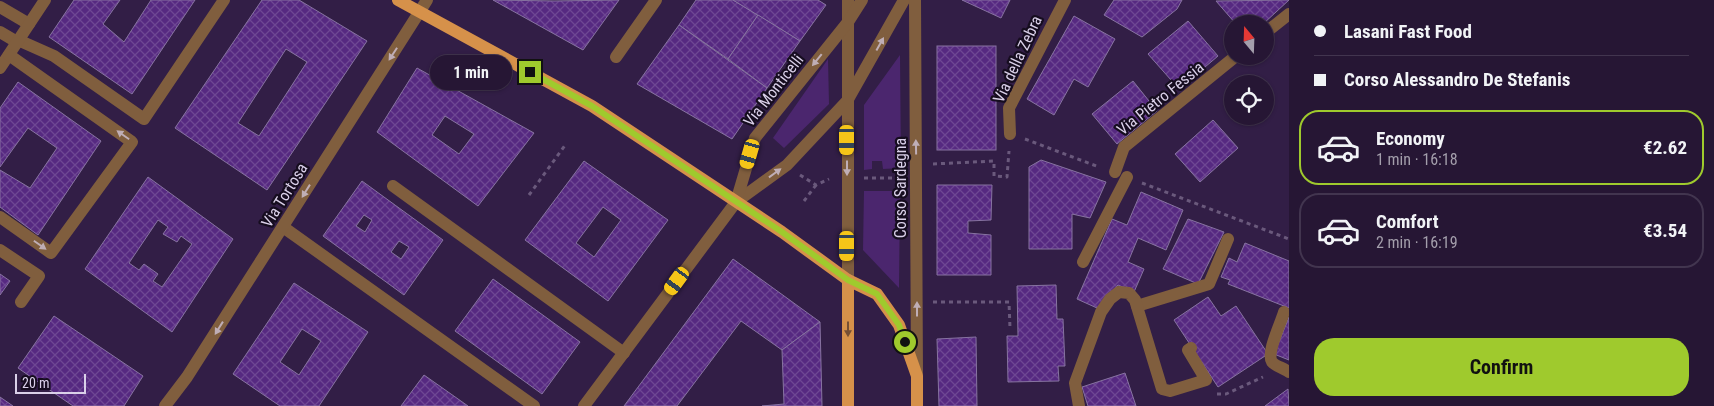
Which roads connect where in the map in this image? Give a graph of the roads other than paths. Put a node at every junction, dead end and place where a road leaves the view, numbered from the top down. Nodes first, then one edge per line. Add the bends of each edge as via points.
1 (45, 0) edge
2 (224, 0) edge
3 (398, 0) edge
4 (427, 0) edge
5 (656, 0) edge
6 (848, 0) edge
7 (862, 0) edge
8 (904, 0) edge
9 (915, 0) edge
10 (1064, 0) edge
11 (0, 7) edge
12 (419, 12) junction
13 (1289, 14) edge
14 (848, 22) junction
15 (29, 24) junction
16 (1274, 26) edge
17 (0, 32) edge
18 (18, 41) junction
19 (9, 55) junction
20 (616, 57) dead end
21 (1225, 65) edge
22 (0, 68) edge
23 (847, 102) junction
24 (1010, 134) dead end
25 (393, 186) dead end
26 (736, 202) junction
27 (0, 217) edge
28 (283, 226) junction
29 (1228, 239) dead end
30 (0, 250) edge
31 (1083, 262) dead end
32 (848, 280) junction
33 (21, 302) dead end
34 (1137, 306) junction
35 (1284, 312) dead end
36 (1191, 348) dead end
37 (624, 353) junction
38 (1289, 372) edge
39 (917, 376) junction
40 (165, 406) edge
41 (534, 406) edge
42 (584, 406) edge
43 (848, 406) edge
44 (917, 406) edge
45 (1079, 406) edge

1 - 15 street
2 - 18 street via 144,119 54,56
3 - 12 main road, Corso Sardegna
4 - 12 street, Via Tortosa
5 - 20 street
6 - 14 street
7 - 14 street, Via Monticelli
23 -> 8 street
39 -> 9 street, Corso Sardegna
10 - 24 street, Via della Zebra via 1009,108
11 - 15 street
12 - 26 main road, Corso Sardegna via 592,106
12 -> 28 street, Via Tortosa
13 - 16 street
14 - 23 street
14 -> 26 street, Via Monticelli via 755,138
15 - 18 street
17 - 18 street
18 - 19 street
19 - 22 street
27 -> 19 street via 50,252 132,142
21 - 31 street, Via Pietro Fessia via 1124,147 1121,175
26 -> 23 street via 786,164
23 -> 32 street
25 - 37 street
26 - 32 main road, Corso Sardegna
26 - 37 street, Via Monticelli
28 -> 40 street, Via Tortosa
28 - 41 street
29 - 34 street via 1209,284
30 - 33 street via 39,276
32 - 39 main road, Corso Sardegna via 877,294 899,325
32 -> 43 main road
34 - 36 street via 1162,389 1170,391 1206,380 1188,350
34 - 45 street via 1133,296 1119,292 1101,312 1075,383
35 - 38 street via 1270,360
37 - 42 street, Via Monticelli
39 - 44 main road, Corso Sardegna

